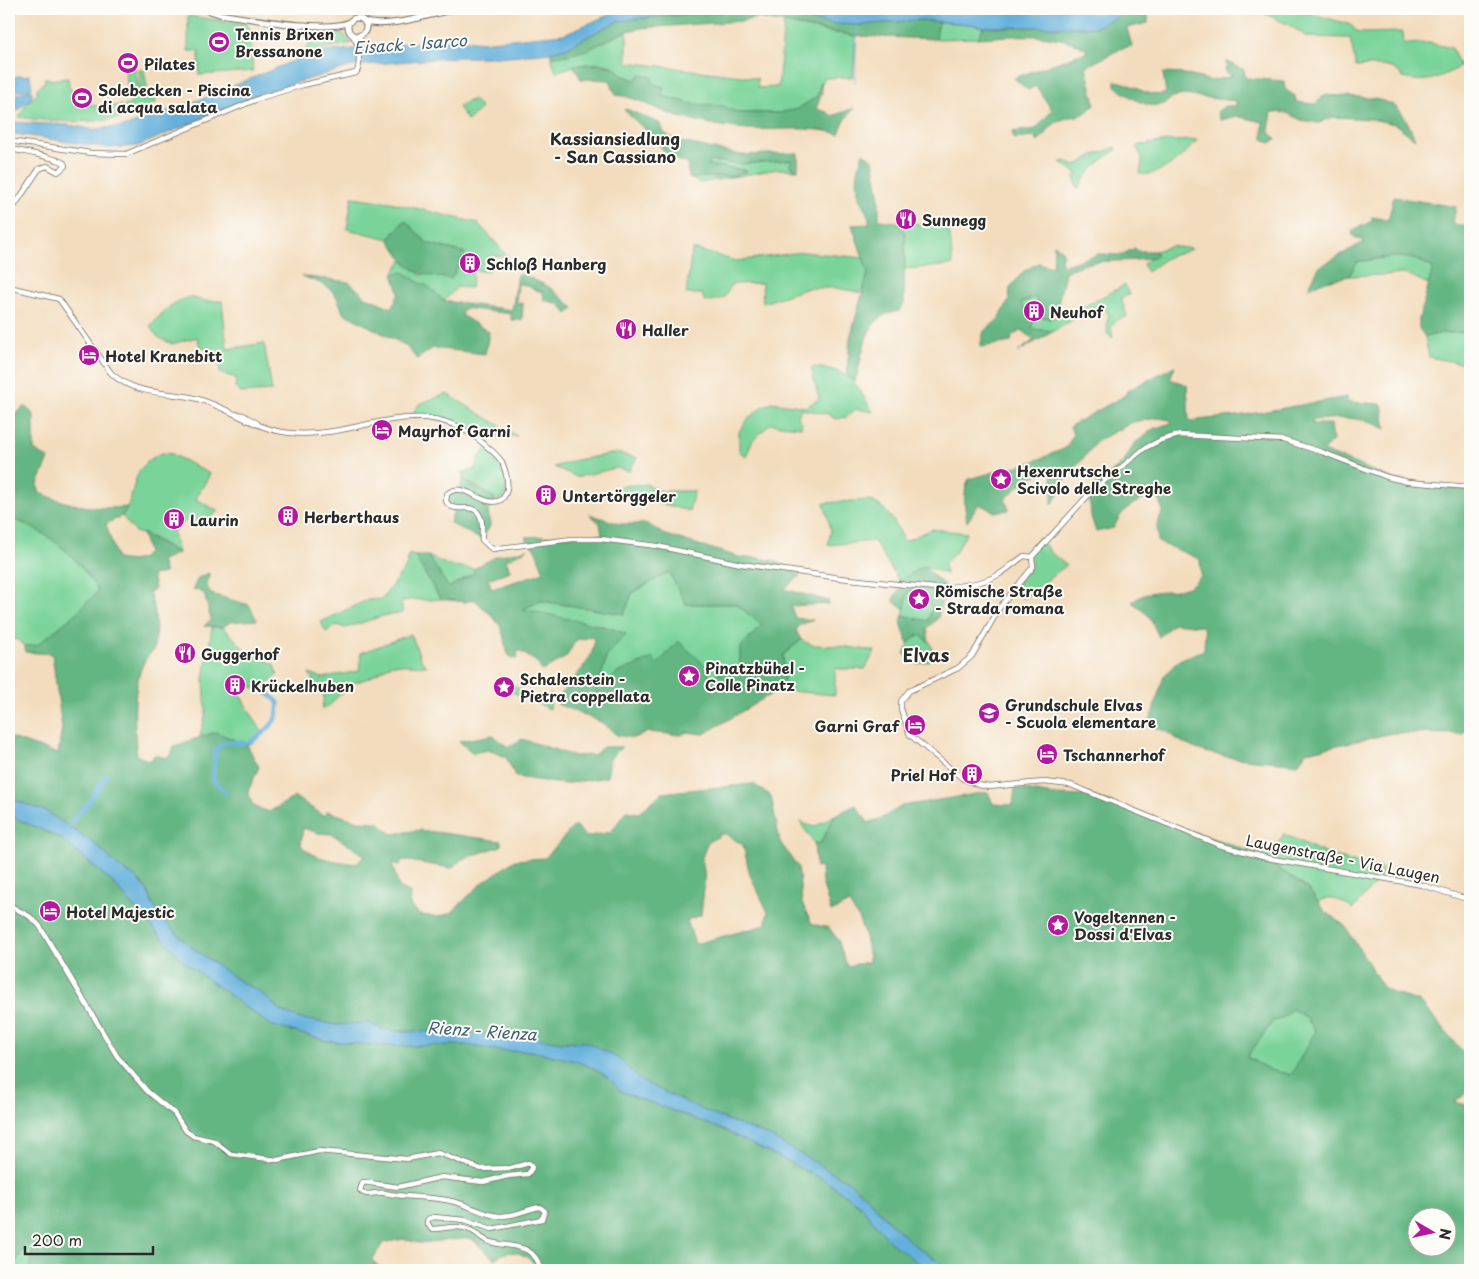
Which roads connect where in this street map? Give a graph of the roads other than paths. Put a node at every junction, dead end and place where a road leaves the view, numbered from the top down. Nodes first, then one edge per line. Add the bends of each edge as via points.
1 (204, 9) edge
2 (455, 9) edge
3 (364, 21) junction
4 (350, 22) junction
5 (390, 22) junction
6 (322, 26) junction
7 (363, 33) junction
8 (351, 34) junction
9 (358, 45) junction
10 (9, 141) edge
11 (9, 149) edge
12 (9, 214) edge
13 (9, 287) edge
14 (1470, 487) edge
15 (1032, 557) junction
16 (1470, 900) edge
17 (9, 905) edge
18 (541, 1270) edge

1 - 6 main road
2 - 5 main road
3 - 4 main road via 357,18
3 - 5 main road via 372,24
3 - 7 main road
4 - 6 main road via 340,26
4 - 8 main road
5 - 7 main road
6 - 8 main road
7 - 8 main road
7 - 9 street
8 - 9 street
9 - 10 street via 359,67 356,73 260,98 126,154 91,153
11 - 12 street via 59,159 65,166 58,172 47,166 39,169
13 - 15 street via 62,302 117,378 145,392 198,399 260,425 303,434 424,416 455,424 498,456 505,469 507,492 501,500 491,503 466,491 454,490 447,494 447,504 454,509 468,508 477,512 481,517 482,540 492,549 540,542 600,539 657,546 751,566 935,588 985,580 1024,556
14 - 15 street via 1387,477 1283,440 1180,434 1152,444 1092,490
15 - 16 street, Laugenstraße - Via Laugen via 1033,566 1000,607 972,656 958,668 909,691 901,701 910,735 962,778 990,786 1044,782 1071,785 1219,845 1267,858 1422,886
17 - 18 street via 39,926 116,1056 148,1092 174,1113 189,1134 214,1141 231,1154 277,1160 319,1151 407,1158 438,1154 481,1169 511,1168 529,1163 532,1168 528,1174 489,1182 442,1177 398,1187 363,1182 360,1190 366,1194 379,1192 451,1201 497,1216 520,1214 540,1207 545,1210 542,1219 500,1229 465,1220 434,1217 427,1222 431,1229 466,1228 489,1242 524,1248 537,1259

